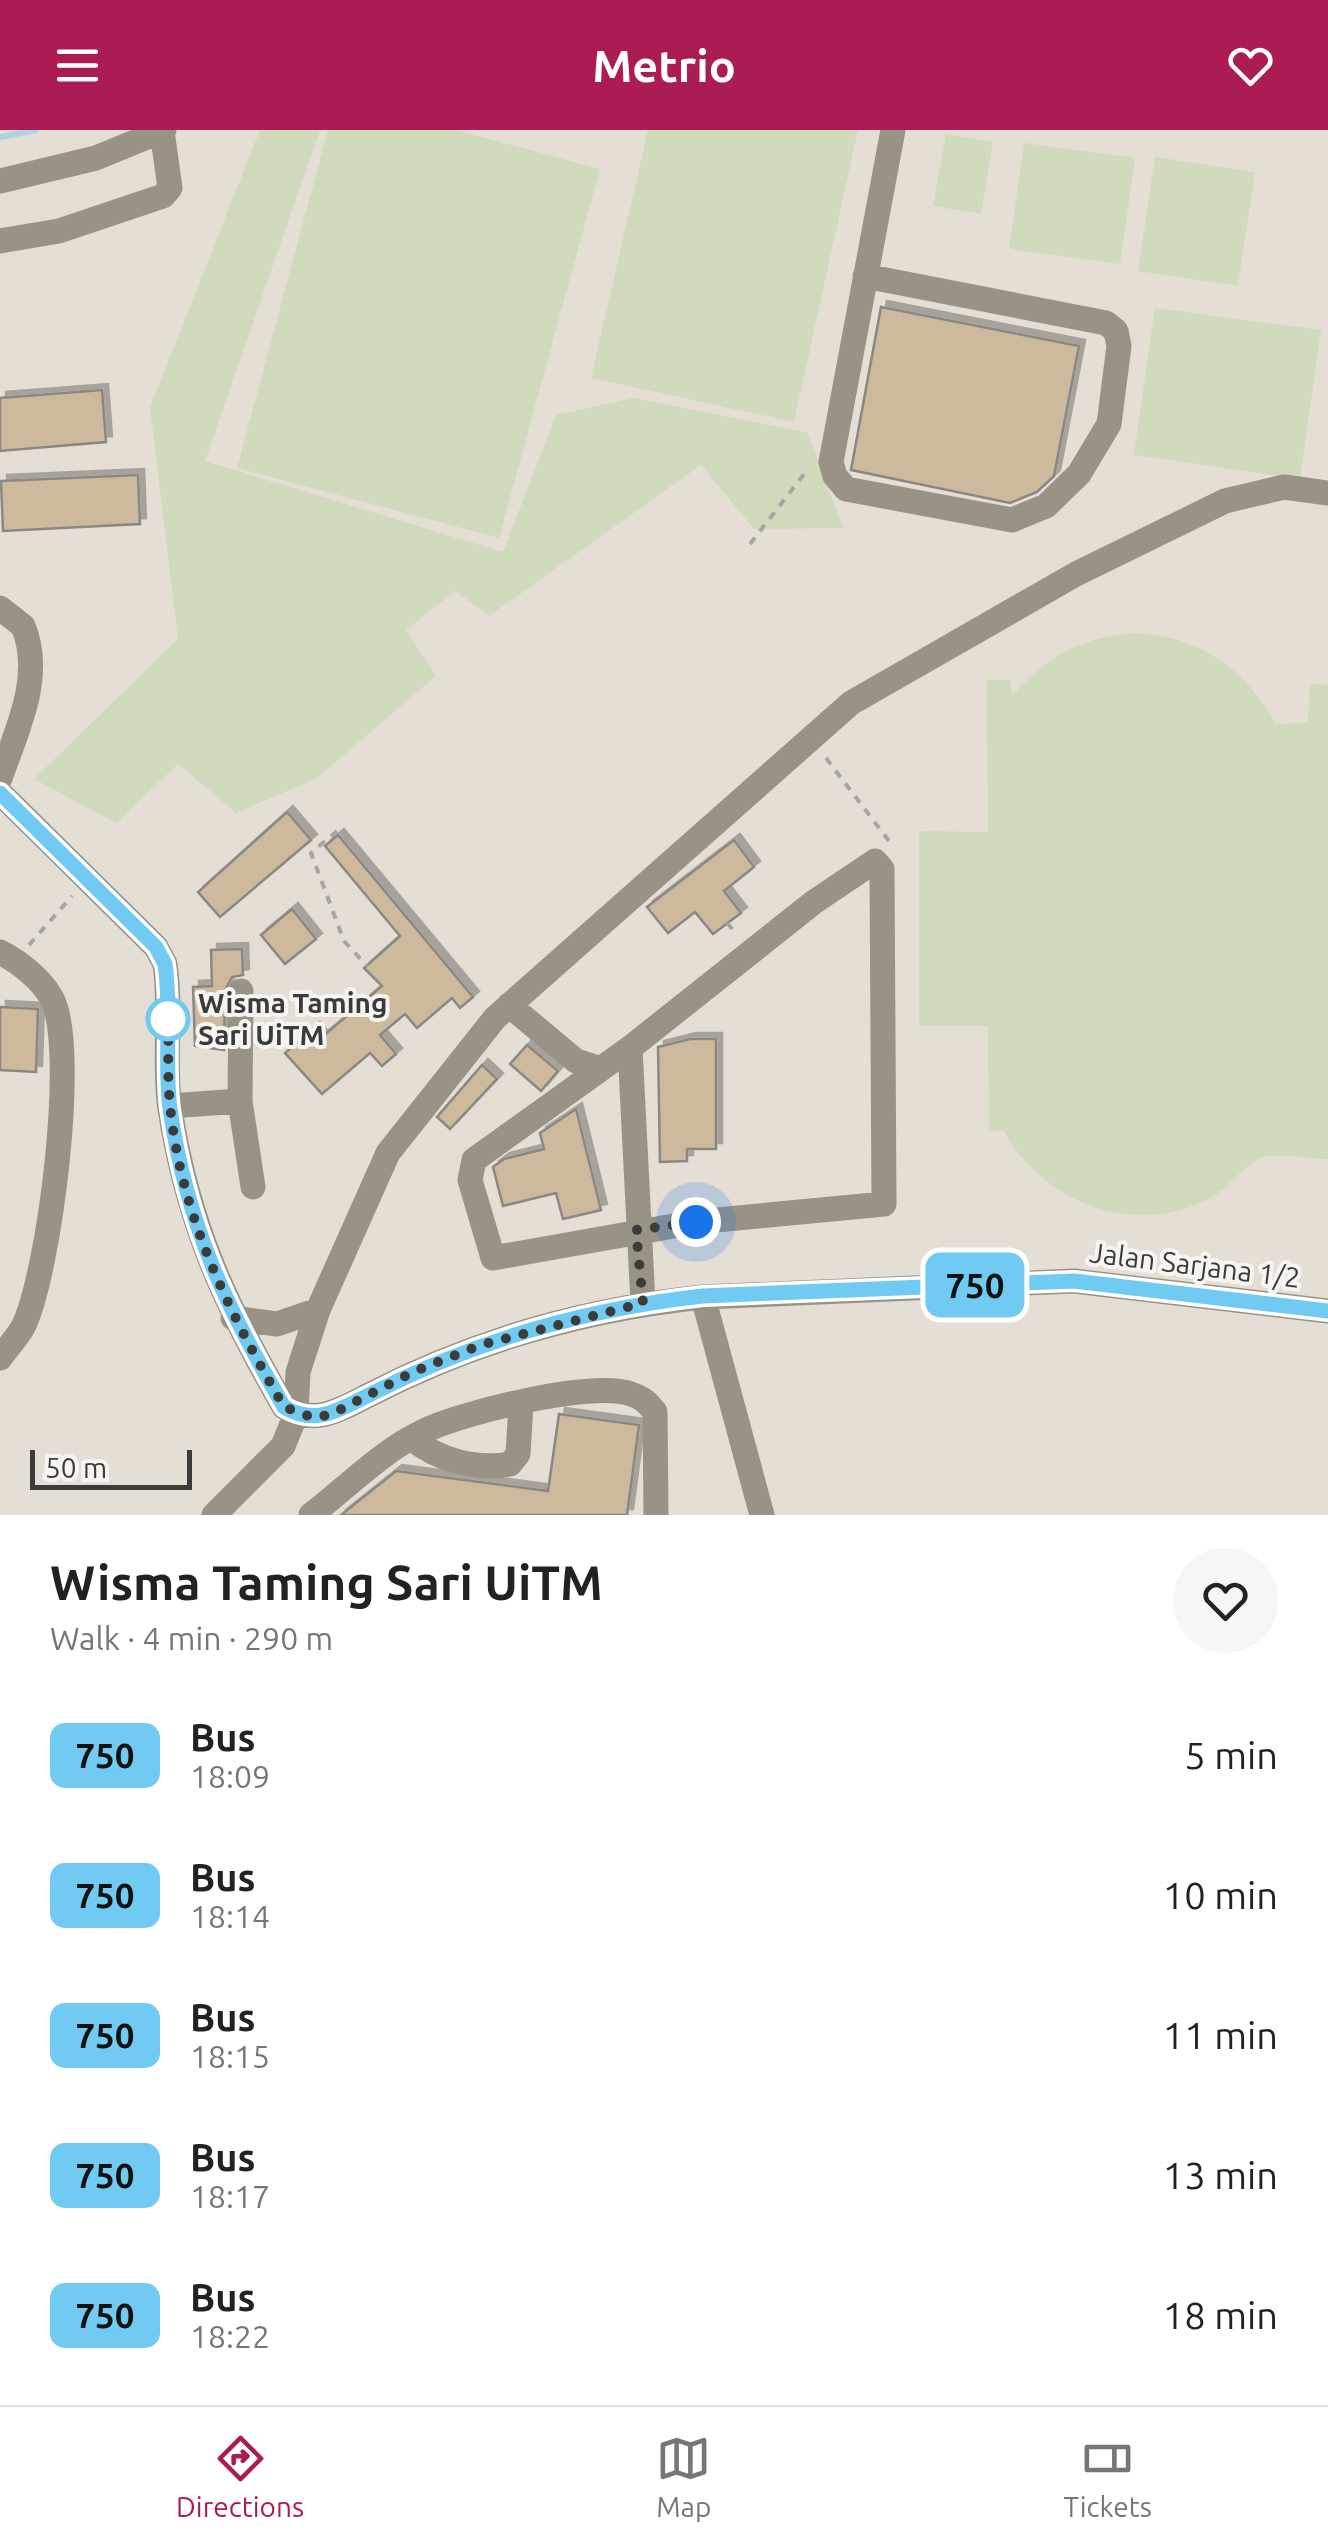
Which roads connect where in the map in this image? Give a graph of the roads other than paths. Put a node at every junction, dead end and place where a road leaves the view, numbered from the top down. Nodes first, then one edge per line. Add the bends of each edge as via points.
1 (163, 130) edge
2 (893, 130) edge
3 (0, 181) edge
4 (0, 240) edge
5 (866, 276) junction
6 (1328, 493) edge
7 (0, 608) edge
8 (0, 778) edge
9 (0, 793) edge
10 (8, 956) edge
11 (241, 991) dead end
12 (509, 1006) junction
13 (630, 1048) junction
14 (600, 1069) junction
15 (240, 1101) junction
16 (170, 1106) junction
17 (253, 1186) dead end
18 (636, 1230) junction
19 (703, 1296) junction
20 (643, 1303) junction
21 (318, 1310) junction
22 (1328, 1311) edge
23 (233, 1318) junction
24 (0, 1358) edge
25 (521, 1404) junction
26 (296, 1414) junction
27 (411, 1438) junction
28 (229, 1510) edge
29 (310, 1515) edge
30 (656, 1515) edge
31 (762, 1515) edge

1 - 3 street via 96,158
1 - 4 street via 170,188 164,196 59,231
2 - 5 street
5 - 5 street via 1106,323 1116,331 1109,424 1079,474 1046,506 1012,520 846,489 835,476 831,462
6 - 12 street via 1284,487 1225,500 1076,574 851,703
7 - 8 street via 24,626 31,664 27,702
9 - 16 street via 156,947 165,964
10 - 24 street via 51,996 64,1036 48,1245 23,1326
11 - 15 street
12 - 14 street via 576,1061
12 - 21 street via 388,1153
13 - 14 street
13 - 18 street
13 - 18 street via 860,868 875,862 882,869 884,1204
14 - 18 street via 474,1160 470,1180 493,1258
15 - 16 street
15 - 17 street
16 - 23 street via 194,1217
18 - 20 street
19 - 20 street, Jalan Sarjana 1/2
19 - 22 street, Jalan Sarjana 1/2 via 1074,1281
19 - 31 street
20 - 26 street, Jalan Sarjana 1/2 via 481,1345 332,1414
21 - 23 street via 277,1324
21 - 26 street via 298,1372
23 - 26 street via 284,1407
25 - 27 street via 441,1423
25 - 27 street via 518,1454 510,1464 433,1456
25 - 30 street via 582,1390 628,1392 645,1400 655,1412
26 - 28 street via 283,1446
27 - 29 street

